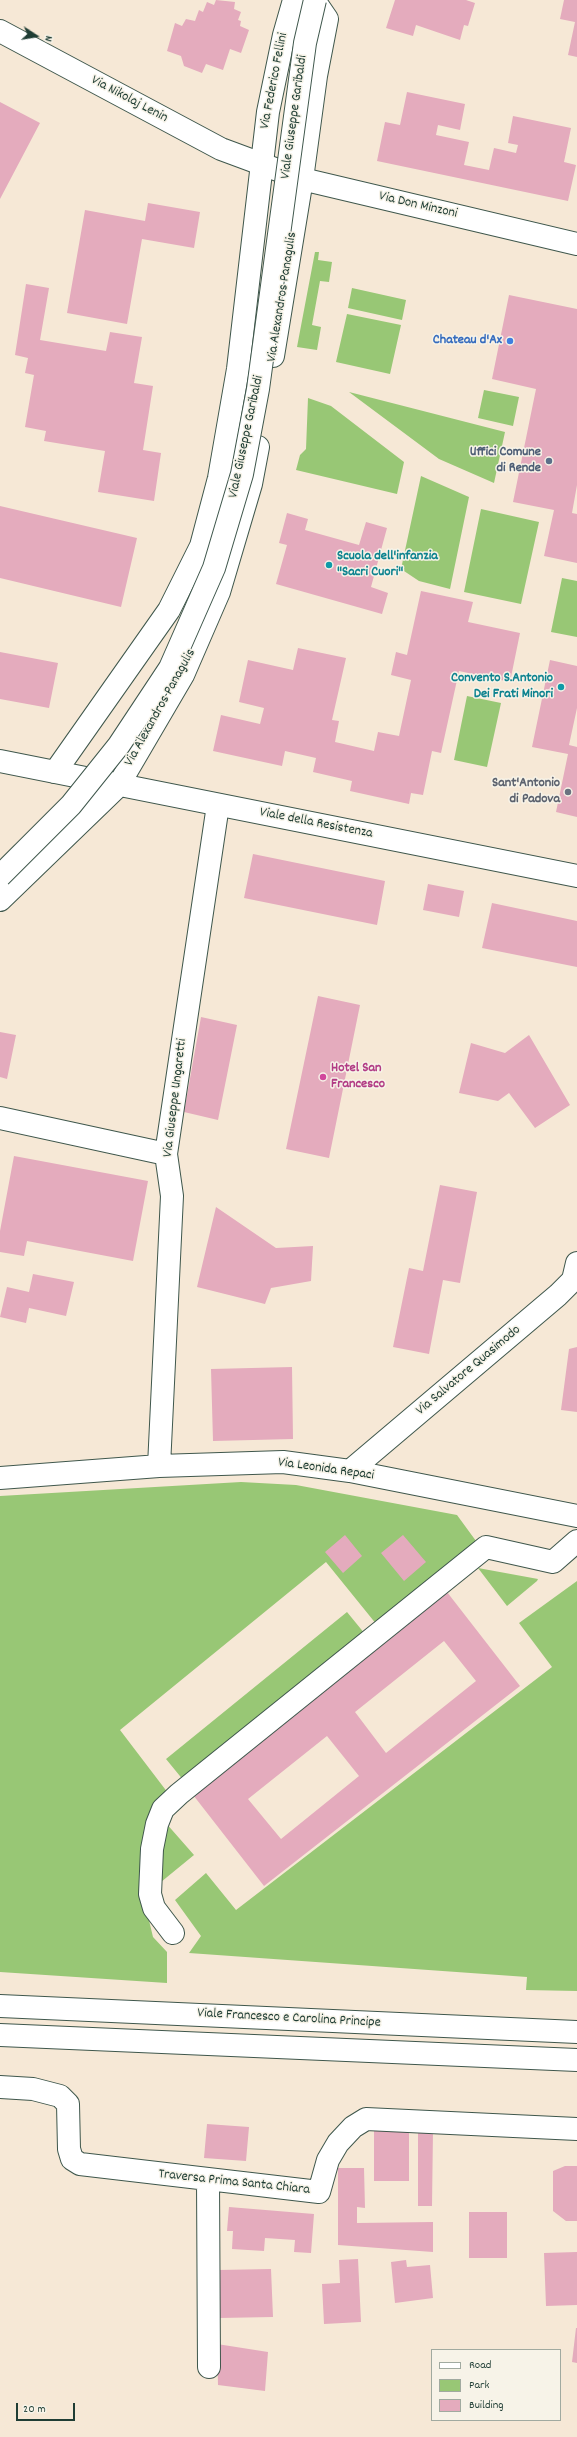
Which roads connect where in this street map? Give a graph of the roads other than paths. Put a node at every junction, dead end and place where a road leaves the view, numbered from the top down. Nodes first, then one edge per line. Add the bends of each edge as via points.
1 (294, 0) edge
2 (314, 0) edge
3 (0, 31) edge
4 (260, 164) junction
5 (302, 179) junction
6 (577, 244) edge
7 (0, 761) edge
8 (55, 772) junction
9 (118, 786) junction
10 (218, 804) junction
11 (0, 876) edge
12 (577, 876) edge
13 (0, 900) edge
14 (0, 1118) edge
15 (166, 1154) junction
16 (576, 1274) edge
17 (159, 1466) junction
18 (350, 1471) junction
19 (0, 1478) edge
20 (577, 1516) edge
21 (577, 1541) edge
22 (173, 1933) dead end
23 (0, 2006) edge
24 (577, 2032) edge
25 (0, 2035) edge
26 (577, 2060) edge
27 (0, 2087) edge
28 (577, 2129) edge
29 (208, 2180) junction
30 (209, 2367) dead end

1 - 4 street, Via Federico Fellini via 268,112
2 - 5 street, Via Alexandros Panagulis via 327,19 316,76
2 - 11 street, Viale Giuseppe Garibaldi, bridge via 305,43 258,389 242,474 214,568 170,668 120,745 71,805
3 - 4 street, Via Nikolaj Lenin via 221,149
4 - 5 street, Via Don Minzoni
4 - 8 street via 238,369 218,478 201,546 168,610
5 - 6 street, Via Don Minzoni
5 - 9 street, Via Alexandros Panagulis via 251,484 223,578 183,675
7 - 8 street, Viale della Resistenza
8 - 9 street, Viale della Resistenza
9 - 10 street, Viale della Resistenza
9 - 13 street, Via Alexandros Panagulis
10 - 12 street, Viale della Resistenza
10 - 15 street, Via Giuseppe Ungaretti
14 - 15 street
15 - 17 street, Via Giuseppe Ungaretti via 172,1196
16 - 18 street, Via Salvatore Quasimodo via 558,1295
17 - 18 street, Via Leonida Repaci via 283,1462
17 - 19 street, Via Leonida Repaci
18 - 20 street, Via Leonida Repaci
21 - 22 street via 553,1562 486,1547 163,1809 156,1824 152,1849 150,1894 154,1908
23 - 24 street, Viale Francesco e Carolina Principe
25 - 26 street, Viale Francesco e Carolina Principe
27 - 29 street, Traversa Prima Santa Chiara via 34,2089 60,2096 68,2104 69,2149 72,2159 80,2164
28 - 29 street, Traversa Prima Santa Chiara via 366,2119 353,2127 338,2143 328,2160 319,2192
29 - 30 street

